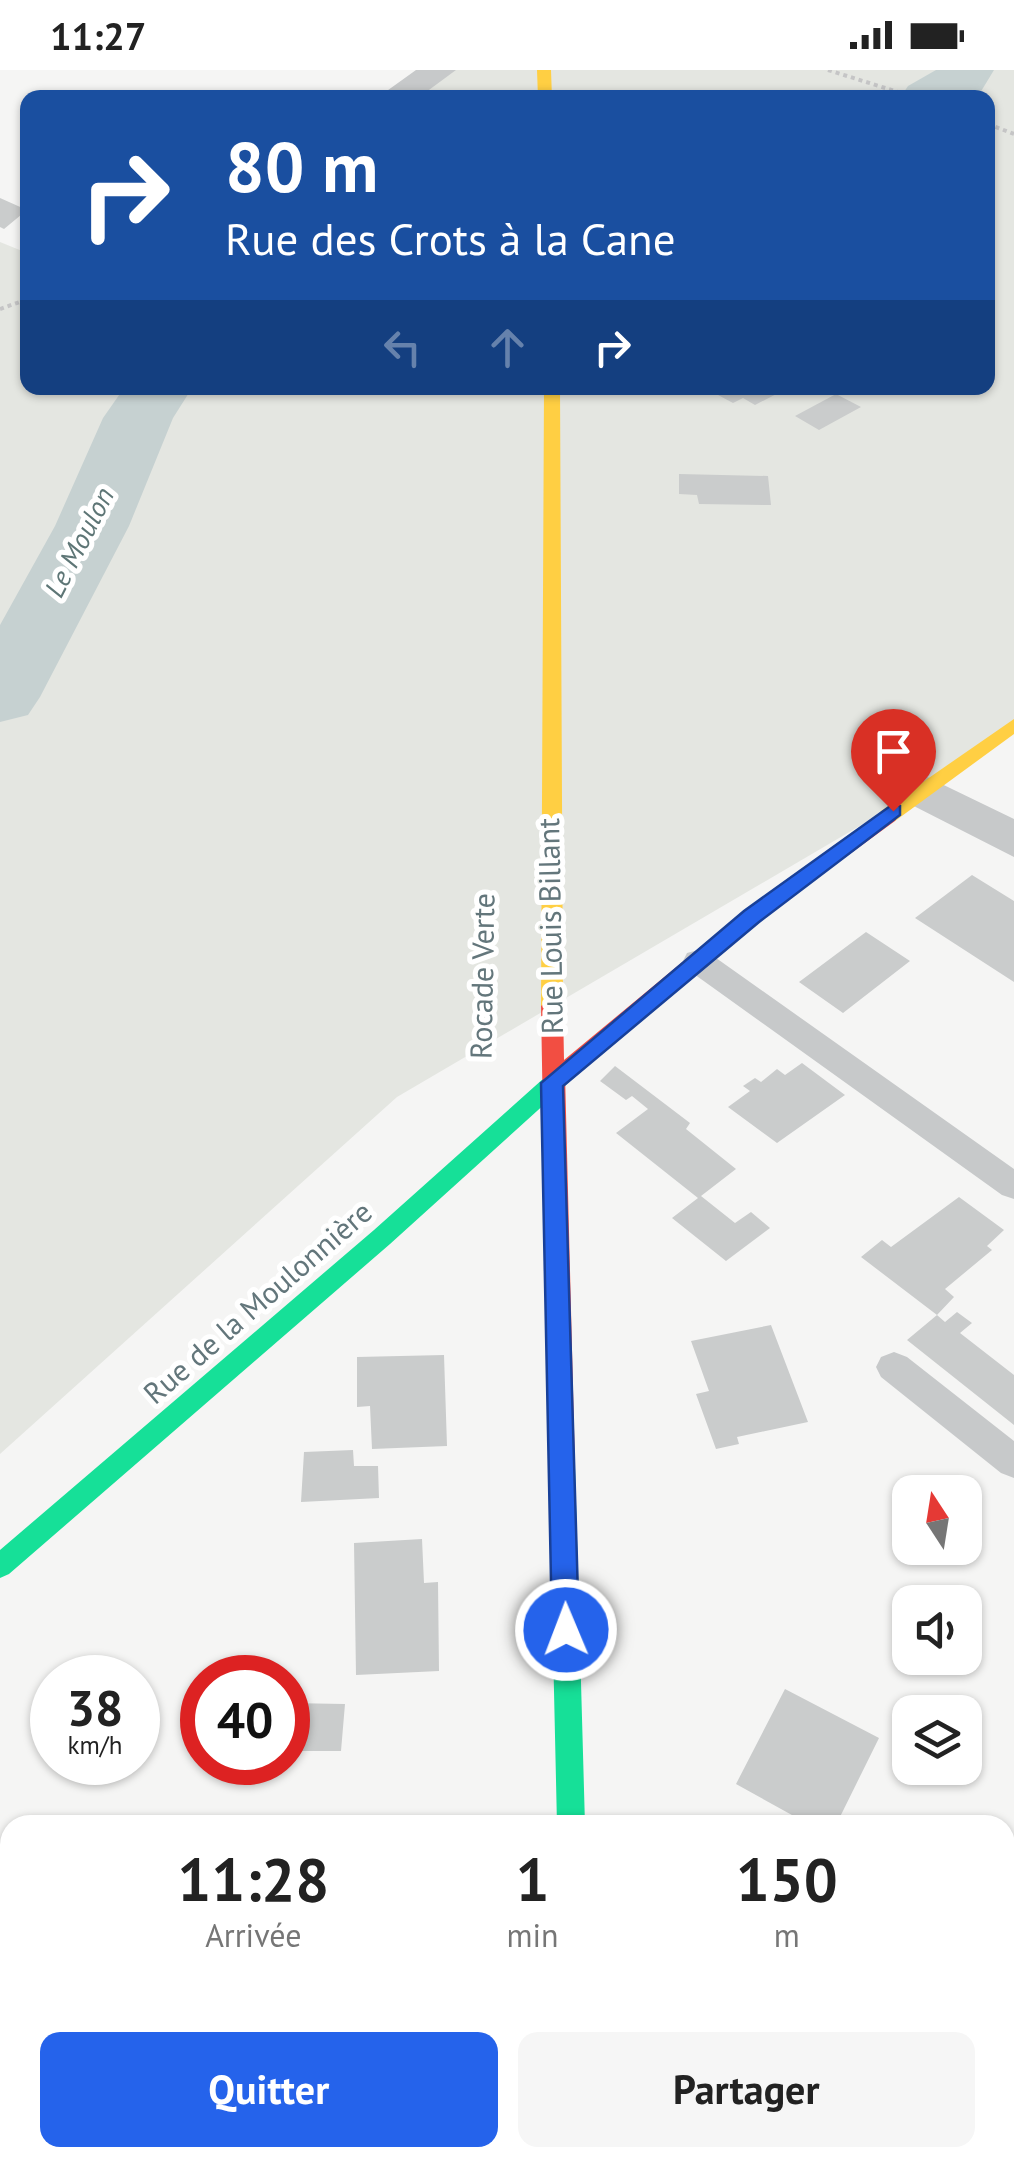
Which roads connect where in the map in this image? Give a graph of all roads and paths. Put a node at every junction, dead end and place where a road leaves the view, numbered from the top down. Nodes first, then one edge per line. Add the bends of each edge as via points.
1 (440, 70) edge
2 (828, 70) edge
3 (406, 90) edge
4 (893, 90) edge
5 (552, 395) edge
6 (1014, 724) edge
7 (921, 790) junction
8 (1014, 840) edge
9 (698, 962) junction
10 (552, 1083) junction
11 (1014, 1186) edge
12 (894, 1367) dead end
13 (1014, 1462) edge
14 (0, 1566) edge
15 (571, 1815) edge

1 - 3 street
2 - 4 path
5 - 10 street, Rue Louis Billant
6 - 7 street, Rue de la Moulonnière
7 - 8 street
7 - 9 street, Rue de la Moulonnière
9 - 10 street, Rue de la Moulonnière
9 - 11 lane
10 - 14 street, Rue de la Moulonnière
10 - 15 street, Rue Louis Billant
12 - 13 lane

